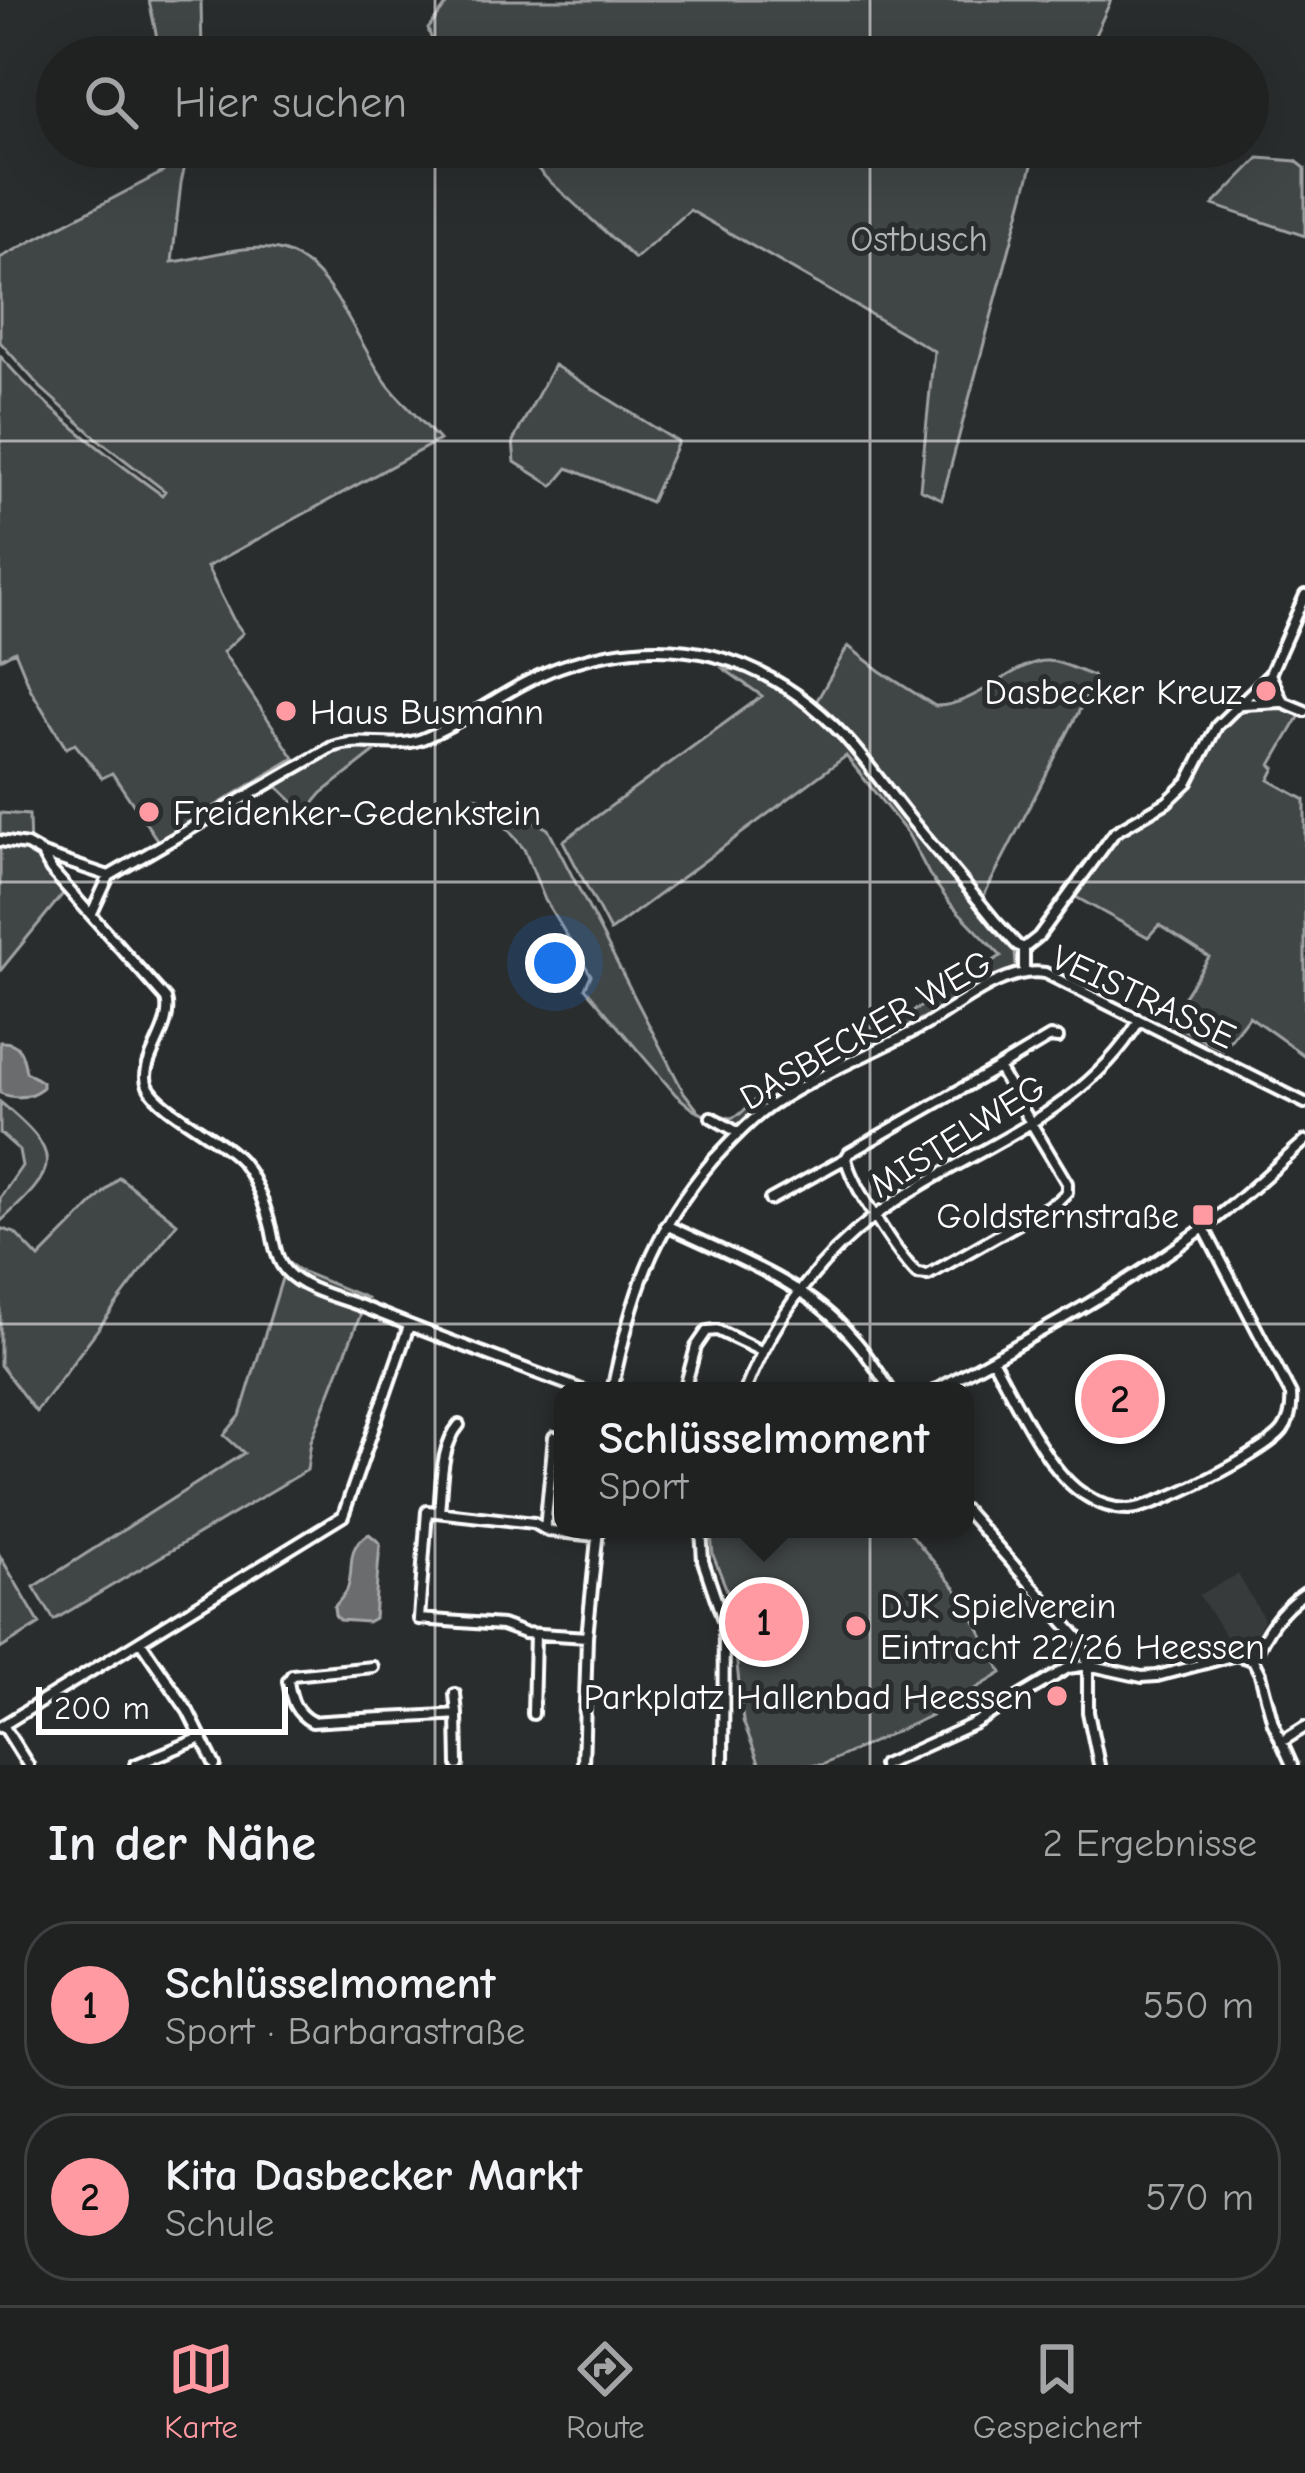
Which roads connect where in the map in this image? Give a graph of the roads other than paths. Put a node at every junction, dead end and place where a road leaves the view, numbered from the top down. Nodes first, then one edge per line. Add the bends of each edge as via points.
1 (1305, 595) edge
2 (1270, 674) junction
3 (1283, 702) junction
4 (1242, 704) junction
5 (1305, 711) edge
6 (0, 841) edge
7 (43, 854) junction
8 (109, 876) junction
9 (92, 915) junction
10 (1024, 948) junction
11 (1024, 971) junction
12 (1139, 1021) junction
13 (1058, 1038) dead end
14 (998, 1068) junction
15 (1305, 1103) edge
16 (710, 1117) dead end
17 (1032, 1123) junction
18 (739, 1133) junction
19 (1305, 1141) edge
20 (845, 1158) junction
21 (770, 1200) dead end
22 (876, 1215) junction
23 (666, 1225) junction
24 (1204, 1228) junction
25 (799, 1292) junction
26 (409, 1325) junction
27 (760, 1351) junction
28 (992, 1359) junction
29 (561, 1382) edge
30 (614, 1382) edge
31 (686, 1382) edge
32 (748, 1382) edge
33 (885, 1382) edge
34 (950, 1382) edge
35 (459, 1425) dead end
36 (554, 1437) dead end
37 (439, 1512) junction
38 (974, 1520) edge
39 (545, 1529) junction
40 (554, 1530) edge
41 (597, 1538) edge
42 (702, 1538) edge
43 (1305, 1593) edge
44 (535, 1634) junction
45 (587, 1637) junction
46 (140, 1641) junction
47 (1253, 1660) junction
48 (1088, 1665) junction
49 (373, 1666) dead end
50 (455, 1694) dead end
51 (458, 1714) junction
52 (533, 1714) dead end
53 (2, 1726) edge
54 (1305, 1727) edge
55 (201, 1738) junction
56 (1281, 1742) junction
57 (28, 1765) edge
58 (135, 1765) edge
59 (215, 1765) edge
60 (458, 1765) edge
61 (583, 1765) edge
62 (723, 1765) edge
63 (883, 1765) edge
64 (1099, 1765) edge
65 (1292, 1765) edge

1 - 2 street
2 - 3 street
2 - 4 street
3 - 4 street
3 - 5 street
4 - 10 street via 1217,726 1188,782 1115,832
6 - 7 street
7 - 8 street
7 - 9 street
8 - 9 street
8 - 10 street via 332,747 417,741 557,668 652,648 725,657 828,721
9 - 26 street via 169,1007 148,1086 243,1164 285,1269
10 - 11 street
11 - 12 street, VEISTRASSE via 1045,973
11 - 18 street, DASBECKER WEG via 779,1100
12 - 15 street, VEISTRASSE
12 - 17 street, MISTELWEG via 1102,1070
13 - 14 street
14 - 17 street
14 - 20 street
16 - 18 street
17 - 22 street, MISTELWEG
17 - 22 street via 1067,1183 1058,1201 928,1275 913,1270
18 - 23 street, DASBECKER WEG
19 - 24 street
20 - 21 street
20 - 22 street
22 - 25 street, MISTELWEG
23 - 25 street
23 - 30 street, DASBECKER WEG via 632,1306
24 - 28 street
24 - 28 street via 1291,1395 1286,1427 1268,1444 1150,1506 1100,1503 1064,1481
25 - 27 street, MISTELWEG
25 - 33 street via 854,1338
26 - 29 street
26 - 46 street via 343,1516
27 - 31 street via 707,1331
27 - 32 street, MISTELWEG
28 - 34 street
35 - 37 street via 446,1451
36 - 39 street
37 - 39 street
37 - 44 street via 427,1511 419,1618
38 - 48 street via 1080,1640
39 - 40 street
41 - 45 street
42 - 62 street via 724,1623
43 - 47 street via 1270,1626
44 - 45 street
44 - 52 street
45 - 61 street
46 - 53 street
46 - 55 street
47 - 48 street via 1236,1655 1142,1677
47 - 56 street
48 - 63 street via 1053,1675
48 - 64 street
49 - 51 street via 292,1675 294,1705 312,1722
50 - 51 street
51 - 60 street
53 - 57 street
54 - 56 street
55 - 58 street
55 - 59 street
56 - 65 street

